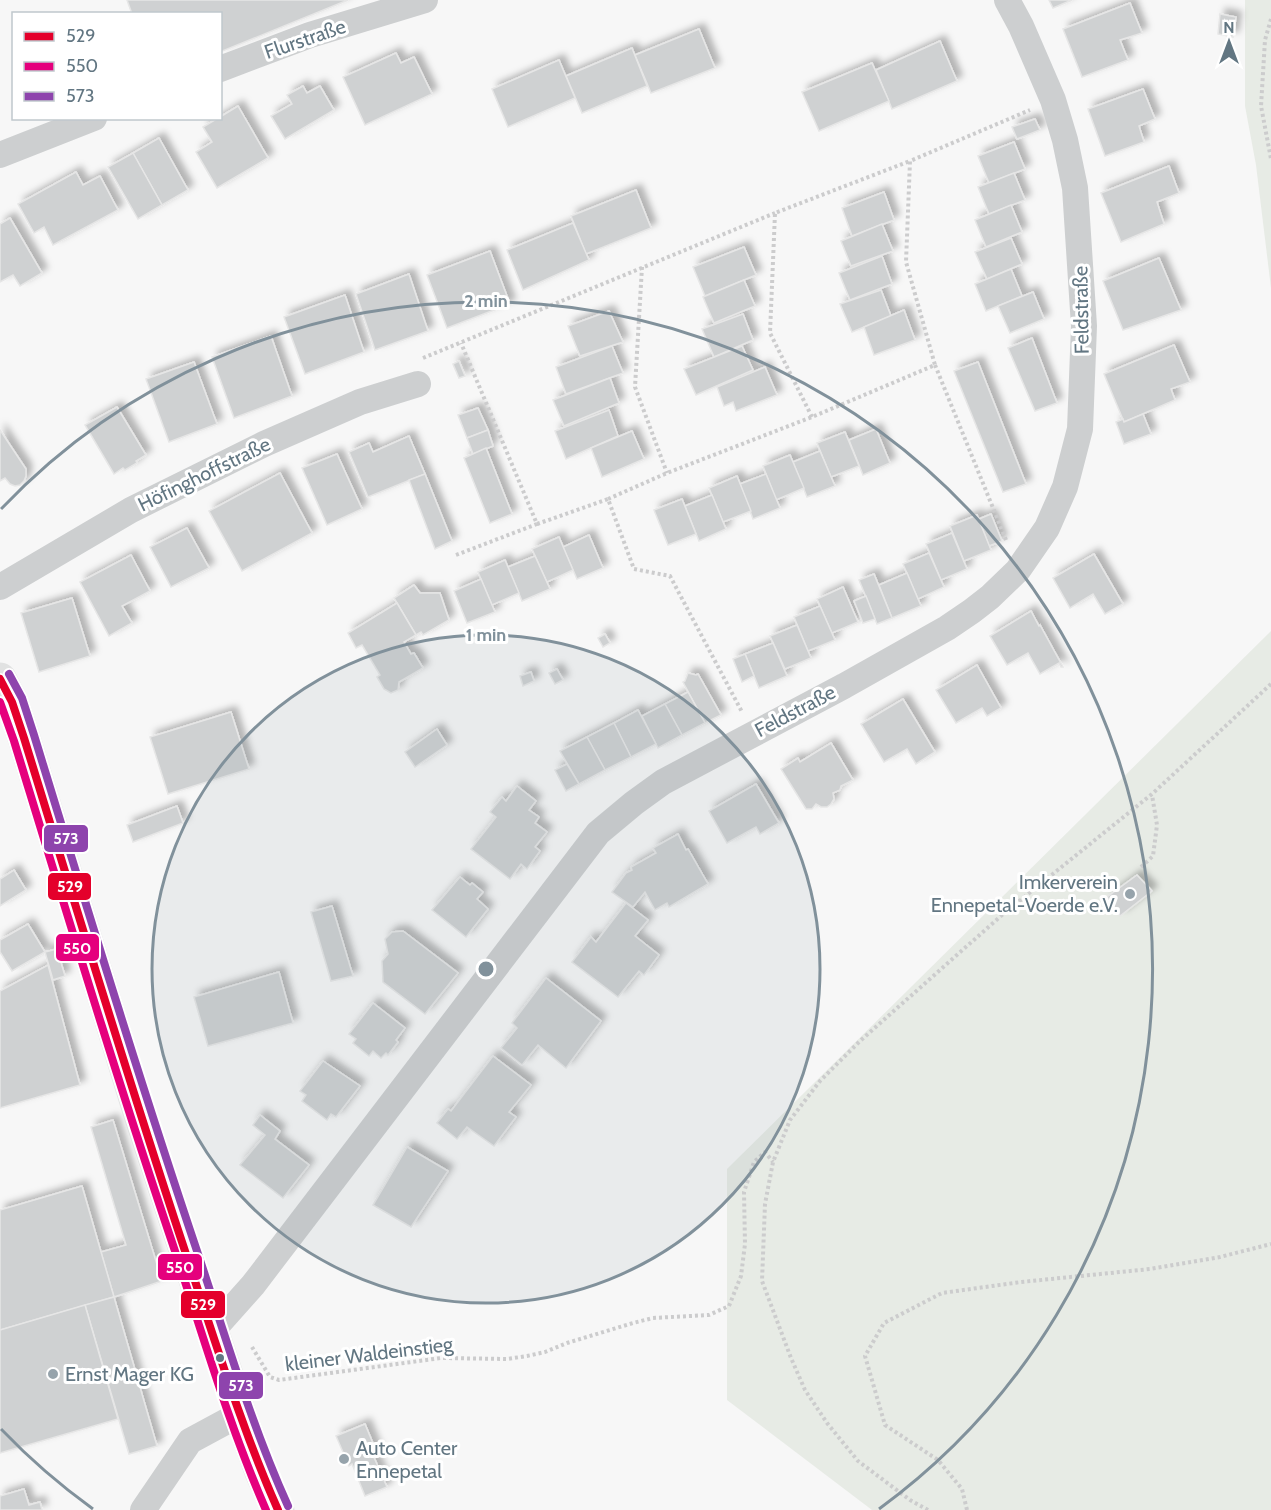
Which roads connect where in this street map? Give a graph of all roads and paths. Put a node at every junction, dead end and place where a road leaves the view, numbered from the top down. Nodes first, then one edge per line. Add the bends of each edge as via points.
1 (425, 0) edge
2 (1007, 0) edge
3 (1271, 19) edge
4 (222, 68) edge
5 (1053, 100) junction
6 (89, 120) edge
7 (0, 155) edge
8 (1271, 159) edge
9 (910, 161) junction
10 (775, 213) junction
11 (642, 267) junction
12 (461, 343) junction
13 (935, 365) junction
14 (418, 384) joint
15 (812, 417) junction
16 (667, 473) junction
17 (608, 499) junction
18 (537, 524) junction
19 (456, 555) dead end
20 (1018, 570) junction
21 (0, 587) edge
22 (0, 679) edge
23 (1271, 684) edge
24 (753, 733) junction
25 (1152, 794) junction
26 (1142, 867) dead end
27 (773, 1162) junction
28 (1271, 1244) edge
29 (212, 1332) junction
30 (240, 1414) junction
31 (277, 1509) edge
32 (143, 1510) edge
33 (928, 1510) edge
34 (967, 1510) edge

1 - 4 street, Flurstraße via 310,35
2 - 5 street, Feldstraße
3 - 8 path via 1265,40 1261,106
5 - 9 path
5 - 20 street, Feldstraße via 1075,188 1084,326 1080,429 1065,487 1047,528
6 - 7 street
9 - 10 path
9 - 13 path via 906,262
10 - 11 path
10 - 15 path via 770,333
11 - 12 path
11 - 16 path via 635,387
12 - 14 path via 416,361
12 - 18 path
13 - 15 path
13 - 20 path
14 - 21 street, Höfinghoffstraße via 360,402 264,444 131,510
15 - 16 path
16 - 17 path
17 - 18 path
17 - 24 path via 634,569 670,576
18 - 19 path
20 - 24 street, Feldstraße via 948,628
22 - 29 main road via 24,738 141,1118
23 - 25 path
24 - 29 street, Feldstraße via 663,782 598,833 253,1286
25 - 26 path via 1157,825 1154,856
25 - 27 path via 1002,915 860,1041 790,1120
27 - 29 path, kleiner Waldeinstieg via 765,1152 754,1162 744,1192 741,1276 729,1306 709,1315 653,1318 545,1352 507,1359 441,1358 279,1380 270,1377 246,1338
27 - 33 path via 765,1204 762,1281 805,1390 858,1461
28 - 34 path via 1150,1269 942,1293 884,1323 865,1356 885,1425 938,1460 962,1489
29 - 30 main road
30 - 31 main road
30 - 32 street via 189,1441

